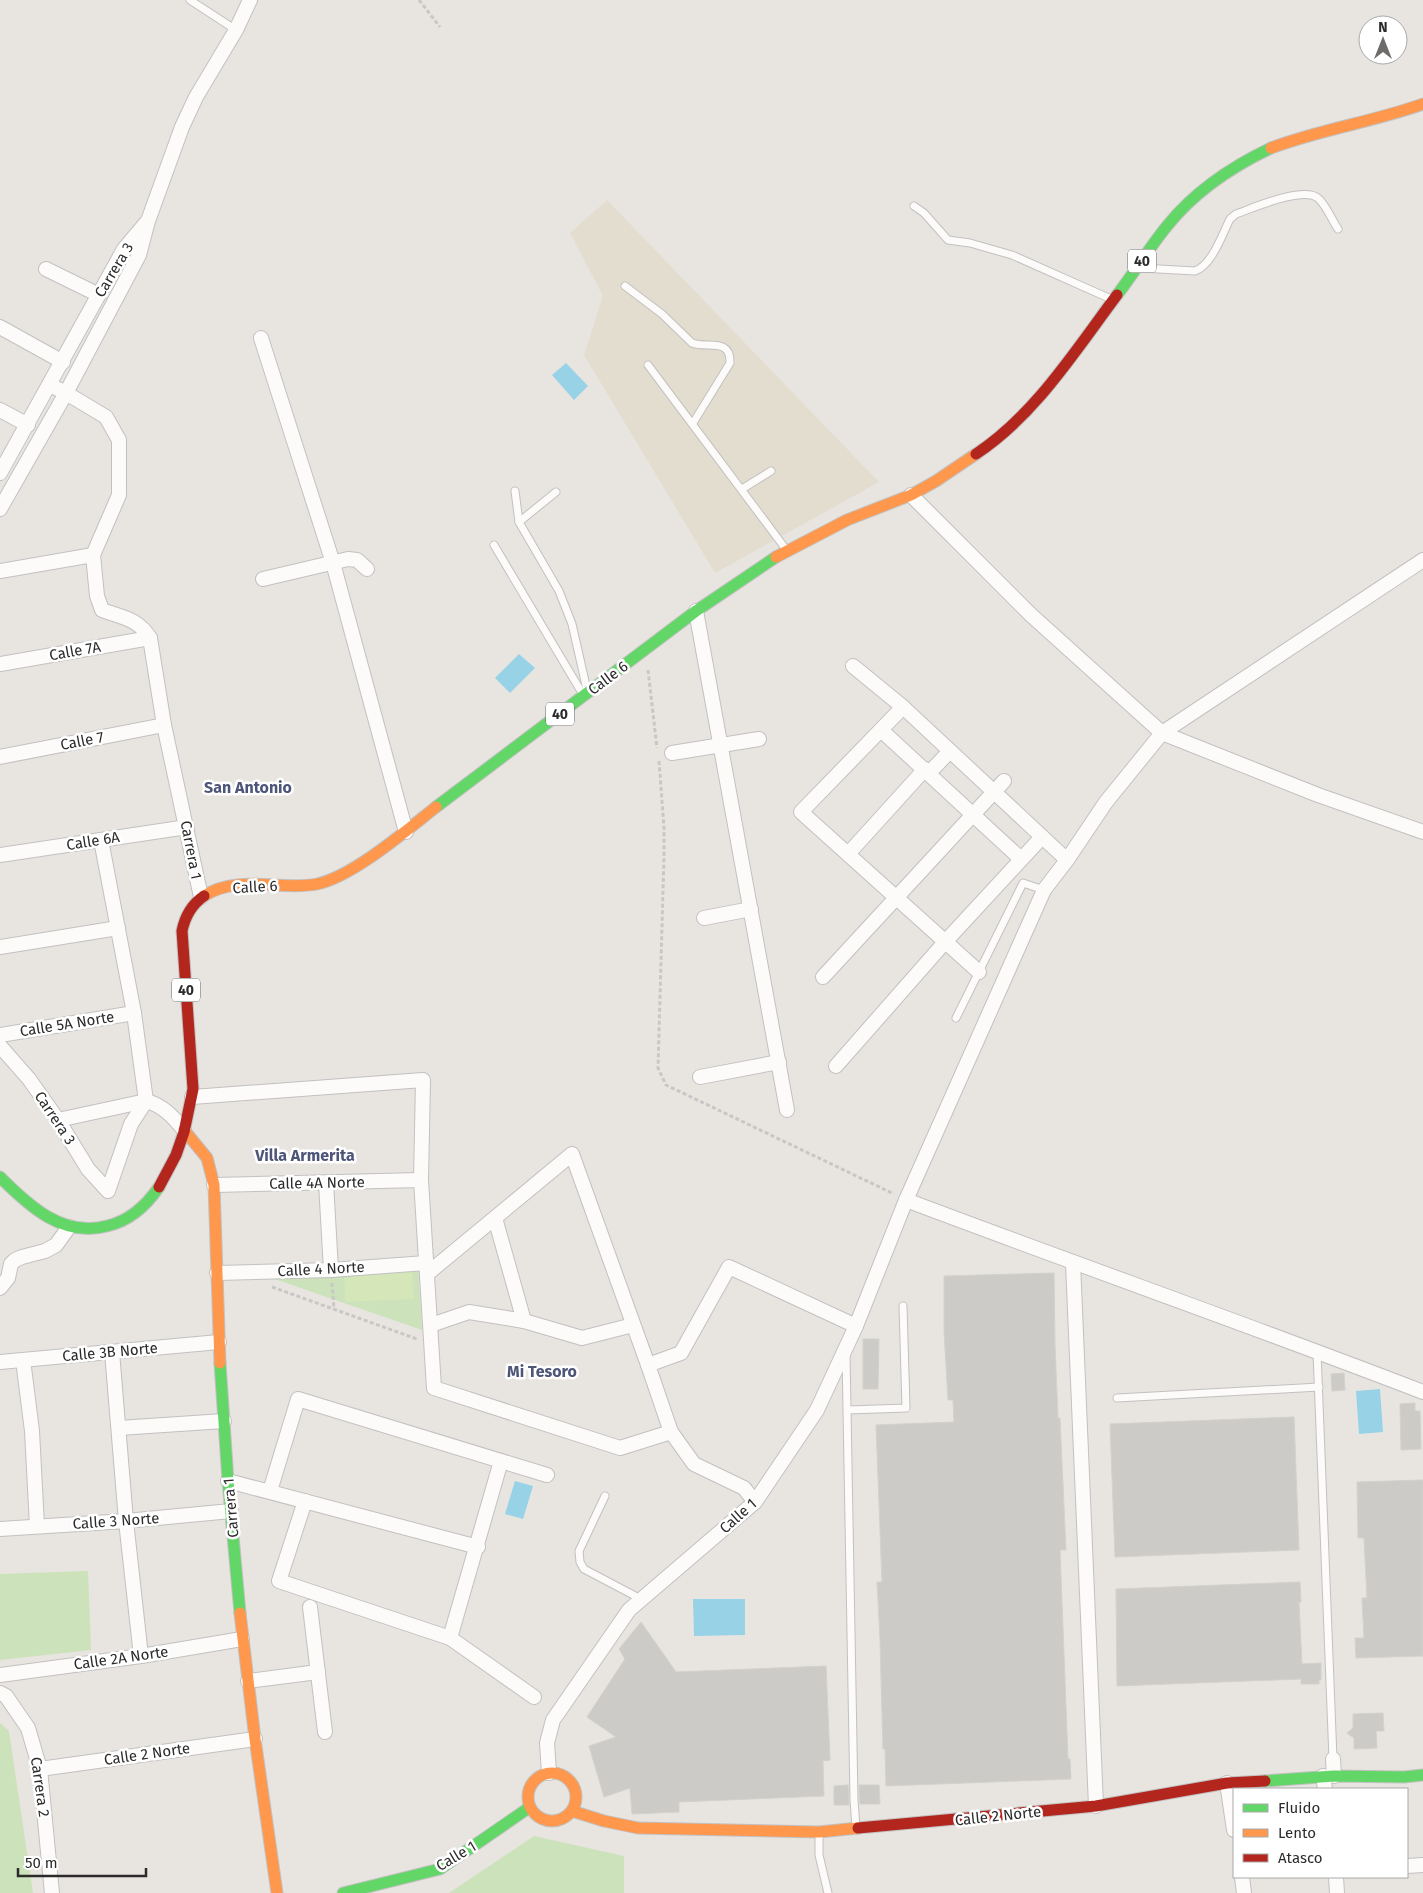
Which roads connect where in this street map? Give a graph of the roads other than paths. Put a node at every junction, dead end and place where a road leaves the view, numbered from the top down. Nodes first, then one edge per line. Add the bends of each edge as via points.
1 (190, 0) edge
2 (250, 0) edge
3 (236, 30) junction
4 (1423, 104) edge
5 (914, 206) dead end
6 (148, 221) junction
7 (1338, 229) dead end
8 (1138, 268) junction
9 (46, 269) dead end
10 (625, 286) dead end
11 (99, 295) junction
12 (1113, 300) junction
13 (0, 327) edge
14 (260, 338) dead end
15 (63, 362) junction
16 (648, 364) dead end
17 (50, 385) junction
18 (66, 393) junction
19 (0, 410) edge
20 (693, 423) junction
21 (28, 425) junction
22 (771, 471) dead end
23 (0, 473) edge
24 (742, 489) junction
25 (515, 491) dead end
26 (556, 492) dead end
27 (911, 495) junction
28 (0, 509) edge
29 (520, 522) junction
30 (494, 545) dead end
31 (787, 551) junction
32 (93, 555) junction
33 (1423, 560) edge
34 (333, 562) junction
35 (367, 569) dead end
36 (0, 571) edge
37 (263, 579) dead end
38 (696, 611) junction
39 (150, 638) junction
40 (0, 664) edge
41 (852, 666) dead end
42 (586, 694) junction
43 (902, 707) junction
44 (164, 725) junction
45 (881, 730) junction
46 (1162, 733) junction
47 (759, 739) dead end
48 (721, 745) junction
49 (950, 751) junction
50 (672, 753) dead end
51 (0, 757) edge
52 (927, 771) junction
53 (1004, 781) dead end
54 (993, 792) junction
55 (973, 814) junction
56 (187, 827) junction
57 (406, 832) junction
58 (1423, 832) edge
59 (1042, 837) junction
60 (101, 840) junction
61 (848, 854) junction
62 (0, 855) edge
63 (1021, 859) junction
64 (1067, 860) junction
65 (1044, 890) junction
66 (201, 897) junction
67 (897, 898) junction
68 (751, 909) junction
69 (704, 918) dead end
70 (118, 928) junction
71 (945, 942) junction
72 (0, 947) edge
73 (979, 972) junction
74 (824, 977) dead end
75 (134, 1013) junction
76 (956, 1018) dead end
77 (0, 1035) edge
78 (0, 1046) edge
79 (779, 1062) junction
80 (836, 1066) dead end
81 (700, 1077) dead end
82 (192, 1093) junction
83 (146, 1101) junction
84 (787, 1110) dead end
85 (58, 1120) junction
86 (184, 1130) junction
87 (0, 1177) edge
88 (421, 1180) junction
89 (326, 1183) junction
90 (214, 1185) junction
91 (906, 1200) junction
92 (495, 1218) junction
93 (69, 1226) junction
94 (1073, 1263) junction
95 (427, 1268) junction
96 (331, 1270) junction
97 (217, 1273) junction
98 (0, 1288) edge
99 (903, 1306) dead end
100 (524, 1321) junction
101 (430, 1325) junction
102 (633, 1325) junction
103 (856, 1326) junction
104 (219, 1342) junction
105 (846, 1349) junction
106 (1317, 1351) junction
107 (112, 1352) junction
108 (23, 1360) junction
109 (0, 1362) edge
110 (648, 1365) junction
111 (1319, 1387) junction
112 (1423, 1392) edge
113 (1116, 1398) dead end
114 (848, 1410) junction
115 (224, 1421) junction
116 (119, 1428) junction
117 (671, 1432) junction
118 (501, 1461) junction
119 (546, 1475) dead end
120 (228, 1481) junction
121 (270, 1491) junction
122 (605, 1496) dead end
123 (305, 1501) junction
124 (756, 1502) junction
125 (231, 1511) junction
126 (126, 1521) junction
127 (37, 1526) junction
128 (0, 1529) edge
129 (478, 1547) junction
130 (642, 1600) junction
131 (310, 1606) dead end
132 (450, 1638) junction
133 (242, 1639) junction
134 (141, 1656) junction
135 (318, 1672) junction
136 (0, 1675) edge
137 (248, 1681) junction
138 (0, 1693) edge
139 (534, 1697) dead end
140 (326, 1732) dead end
141 (255, 1739) junction
142 (1333, 1759) joint
143 (40, 1768) junction
144 (549, 1773) junction
145 (1423, 1775) edge
146 (1327, 1781) edge
147 (1227, 1783) junction
148 (1096, 1806) junction
149 (530, 1807) junction
150 (572, 1811) junction
151 (1233, 1823) edge
152 (856, 1829) junction
153 (819, 1832) junction
154 (1423, 1865) edge
155 (1408, 1866) edge
156 (1242, 1878) edge
157 (1336, 1878) edge
158 (52, 1893) edge
159 (277, 1893) edge
160 (343, 1893) edge
161 (828, 1893) edge
162 (1244, 1893) edge
163 (1337, 1893) edge

1 - 3 lane
2 - 3 street
3 - 6 street via 182,127
4 - 8 street, 40 via 1383,118 1290,141 1239,164 1204,188 1179,212 1160,233
5 - 12 lane via 948,240 1012,255
6 - 11 street, Carrera 3 via 124,249
6 - 18 street, Carrera 3 via 139,255
7 - 8 lane via 1318,198 1308,194 1293,195 1236,214 1202,269
8 - 12 street, 40
9 - 11 street
10 - 20 lane via 662,314 692,343 718,345 730,356 730,363
11 - 15 street, Carrera 3
12 - 27 street, 40 via 1029,408 985,448
13 - 15 street
14 - 34 street
15 - 17 street, Carrera 3
16 - 20 lane
17 - 18 street
17 - 21 street, Carrera 3
18 - 28 street, Carrera 3
18 - 32 street via 106,417 118,440 119,495
19 - 21 street
20 - 24 lane
21 - 23 street, Carrera 3
22 - 24 lane
24 - 31 lane
25 - 29 lane
26 - 29 lane
27 - 31 street, Calle 6 / 40 via 848,520
27 - 46 street via 1031,615
29 - 42 lane via 559,591 572,624
30 - 42 lane
31 - 38 street, Calle 6 / 40
32 - 36 street
32 - 39 street via 96,596 102,610 132,621 142,627
33 - 46 street, Calle 1
34 - 35 street via 357,560
34 - 37 street
34 - 57 street
38 - 42 street, Calle 6 / 40
38 - 48 street
39 - 40 street, Calle 7A
39 - 44 street, Carrera 1
41 - 43 street
42 - 57 street, Calle 6 / 40
43 - 45 street
43 - 49 street
44 - 51 street, Calle 7
44 - 56 street, Carrera 1
45 - 52 street
45 - 61 street via 801,812
46 - 58 street via 1318,795
46 - 64 street, Calle 1 via 1106,802
47 - 48 street
48 - 50 street
48 - 68 street
49 - 52 street
49 - 54 street
52 - 55 street
52 - 61 street
53 - 54 street
54 - 55 street
54 - 59 street
55 - 63 street
55 - 67 street
56 - 60 street, Calle 6A
56 - 66 street, Carrera 1
57 - 66 street, Calle 6 / 40 via 369,858 318,884 244,884
59 - 63 street
59 - 64 street
60 - 62 street, Calle 6A
60 - 70 street
61 - 67 street
63 - 71 street
64 - 65 street, Calle 1
65 - 73 lane via 1023,883
65 - 91 street, Calle 1
66 - 82 street, Carrera 1 / 40 via 186,916 182,931
67 - 71 street
67 - 74 street
68 - 69 street
68 - 79 street
70 - 72 street
70 - 75 street
71 - 73 street
71 - 80 street
73 - 76 lane
75 - 77 street, Calle 5A Norte
75 - 83 street
78 - 85 street, Carrera 3
79 - 81 street
79 - 84 street
82 - 86 street, Carrera 1
82 - 88 street via 424,1080
83 - 85 street
83 - 85 street, Carrera 3 via 131,1124 108,1191 88,1170
83 - 86 street via 170,1114
86 - 90 street, Carrera 1 via 207,1158
86 - 93 street, Carrera 1 via 166,1176 149,1201 128,1220 109,1227
87 - 93 street via 27,1204
88 - 89 street, Calle 4A Norte
88 - 95 street
89 - 90 street, Calle 4A Norte
89 - 96 street
90 - 97 street, Carrera 1
91 - 94 street
91 - 103 street, Calle 1
92 - 95 street
92 - 100 street
92 - 102 street via 572,1154
93 - 98 street via 56,1244 46,1251 15,1260
94 - 106 street
94 - 148 street
95 - 96 street, Calle 4 Norte
95 - 101 street
96 - 97 street, Calle 4 Norte
97 - 104 street, Carrera 1
99 - 114 lane via 906,1408
100 - 101 street via 469,1312
100 - 102 street via 582,1338
101 - 117 street via 434,1388 620,1448
102 - 110 street
103 - 105 street, Calle 1
103 - 110 street via 729,1267 681,1352
104 - 107 street, Calle 3B Norte
104 - 115 street, Carrera 1
105 - 114 lane
105 - 124 street, Calle 1 via 817,1410
106 - 111 lane
106 - 112 street
107 - 108 street, Calle 3B Norte
107 - 116 street
108 - 109 street, Calle 3B Norte
108 - 127 street via 32,1431
110 - 117 street
111 - 113 lane
111 - 142 lane
114 - 152 lane
115 - 116 street
115 - 120 street, Carrera 1
116 - 126 street
117 - 124 street via 694,1464 744,1488
118 - 119 street
118 - 121 street via 298,1399
118 - 129 street
120 - 121 street
120 - 125 street, Carrera 1
121 - 123 street
122 - 130 lane via 579,1551 580,1562 584,1569
123 - 129 street
123 - 132 street via 279,1582
124 - 130 street, Calle 1
125 - 126 street, Calle 3 Norte
125 - 133 street, Carrera 1
126 - 127 street, Calle 3 Norte
126 - 134 street
127 - 128 street, Calle 3 Norte
129 - 132 street
130 - 144 street, Calle 1 via 629,1610 553,1720 547,1743
131 - 135 street
132 - 139 street
133 - 134 street, Calle 2A Norte
133 - 137 street, Carrera 1
134 - 136 street, Calle 2A Norte
135 - 137 street
135 - 140 street
137 - 141 street, Carrera 1
138 - 143 street, Carrera 2 via 6,1696 28,1728
141 - 143 street, Calle 2 Norte
141 - 159 street, Carrera 1
142 - 146 street
143 - 158 street, Carrera 2
144 - 149 street via 531,1785
144 - 150 street via 563,1775 573,1784 577,1798
145 - 146 street, Calle 2 Norte
146 - 147 street, Calle 2 Norte
147 - 148 street, Calle 2 Norte
147 - 151 street
148 - 152 street, Calle 2 Norte
149 - 150 street via 542,1819 550,1821 566,1817
149 - 160 street, Calle 1 via 440,1869
150 - 153 street, Calle 2 Norte via 638,1828
152 - 153 street, Calle 2 Norte
153 - 161 lane via 819,1854
154 - 155 street
156 - 162 street
157 - 163 street

